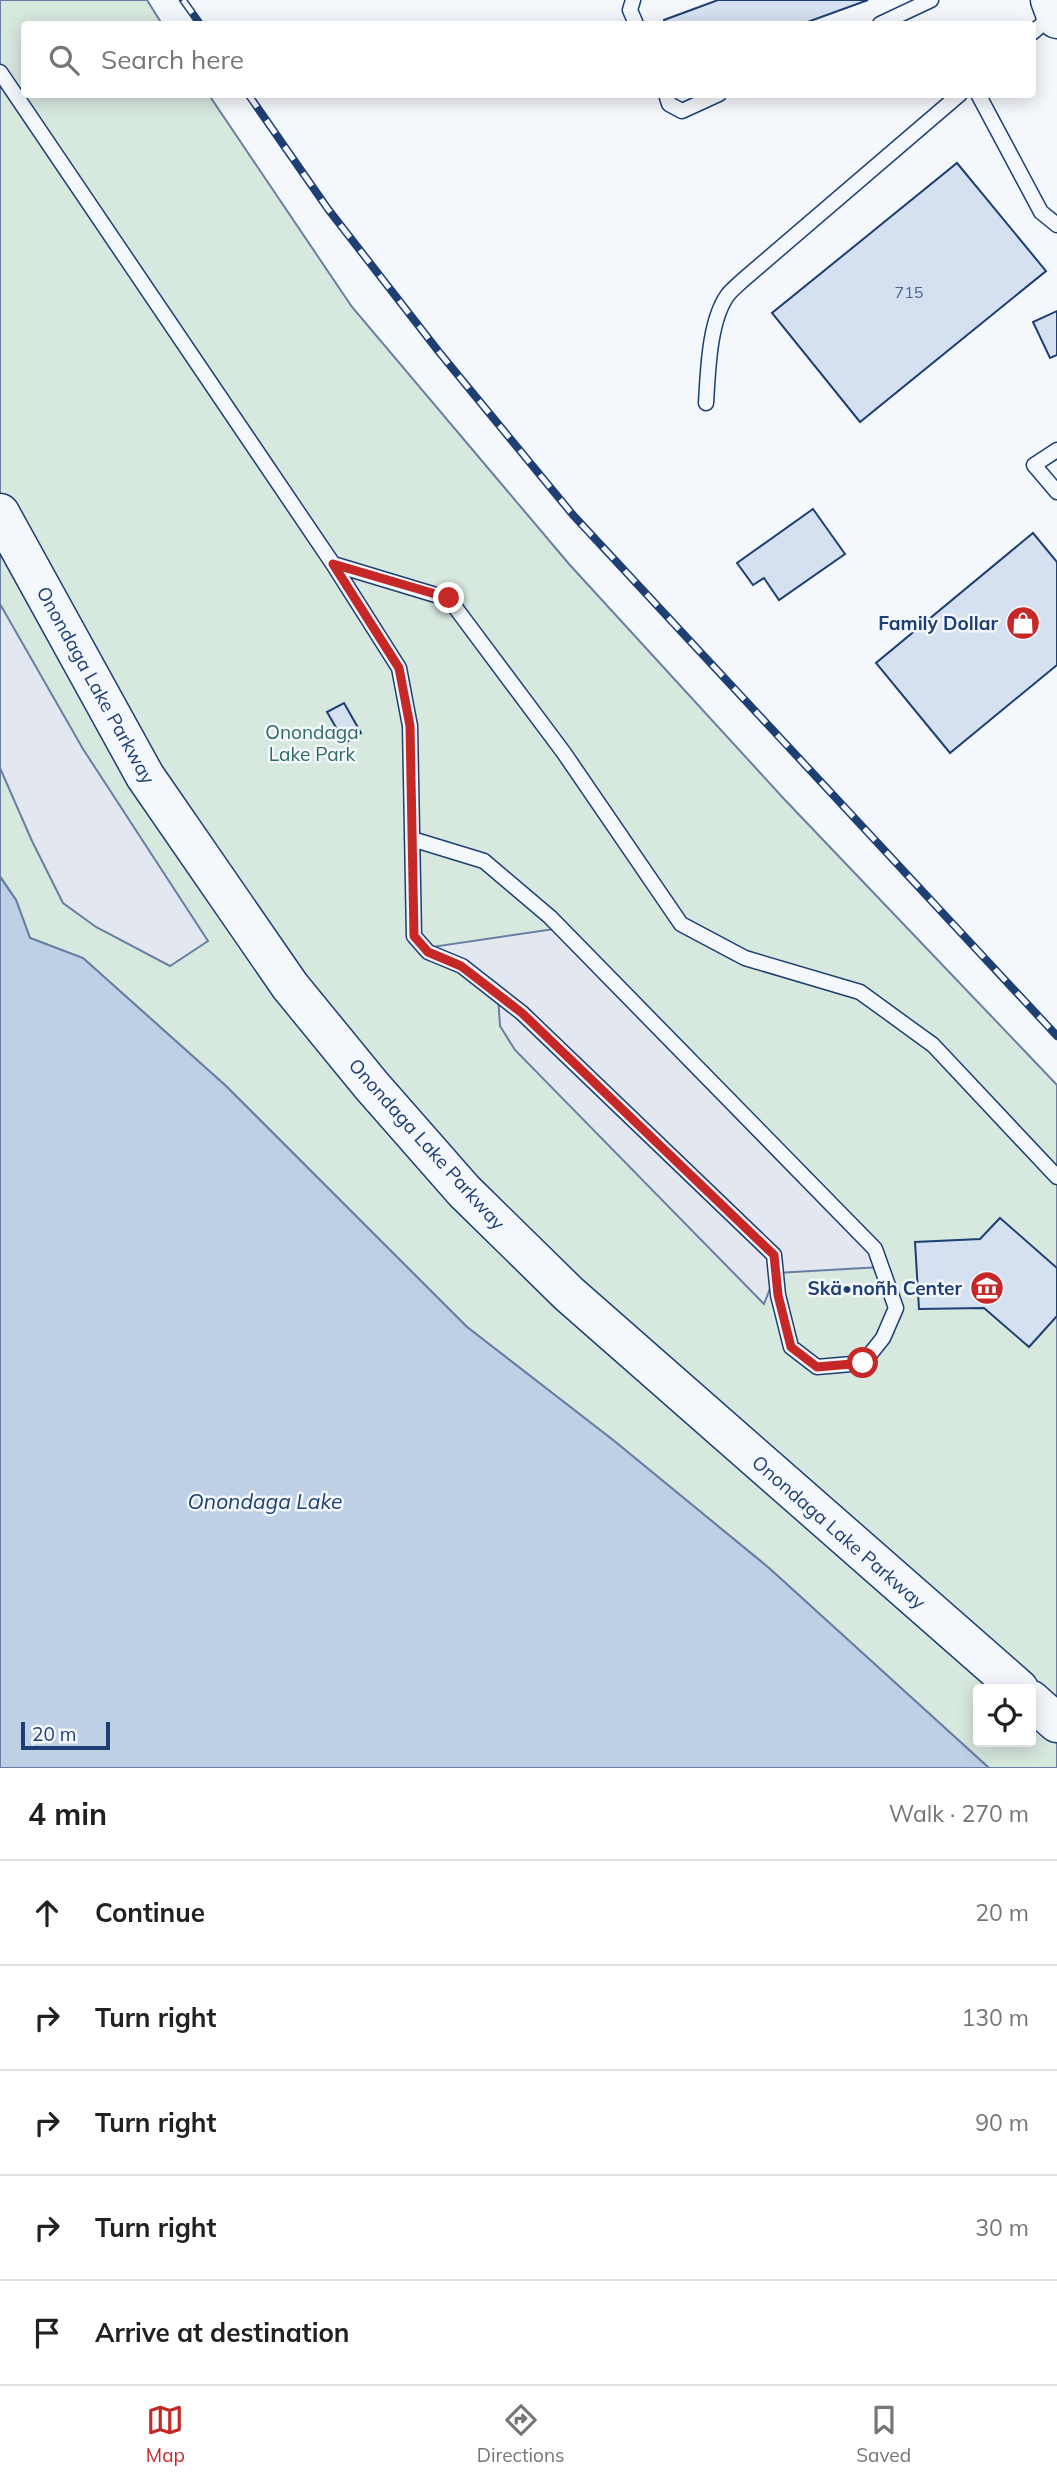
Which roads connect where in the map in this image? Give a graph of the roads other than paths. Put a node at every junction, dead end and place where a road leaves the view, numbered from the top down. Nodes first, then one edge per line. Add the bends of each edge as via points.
1 (633, 0) edge
2 (931, 0) edge
3 (635, 21) edge
4 (886, 21) edge
5 (0, 72) edge
6 (668, 98) edge
7 (710, 98) edge
8 (955, 98) edge
9 (980, 98) edge
10 (1057, 226) edge
11 (706, 403) dead end
12 (1057, 450) edge
13 (1057, 492) edge
14 (5, 534) edge
15 (333, 564) junction
16 (412, 839) junction
17 (1057, 1177) edge
18 (1012, 1684) edge
19 (1036, 1704) edge
20 (1057, 1723) edge

1 - 3 lane via 630,10
2 - 4 lane
5 - 15 lane
6 - 7 lane via 682,111
8 - 11 lane via 726,297 713,332
9 - 10 lane via 1041,212
12 - 13 lane via 1034,465
14 - 18 main road, Onondaga Lake Parkway via 145,776 204,863 290,986 464,1191 569,1294
15 - 16 lane via 399,668 410,726
15 - 17 lane via 449,598 564,752 681,924 746,958 860,992 933,1045
16 - 16 lane via 484,861 550,917 875,1249 896,1308 883,1338 863,1363 817,1367 791,1347 774,1255 522,1013 461,966 428,952 414,936
19 - 20 main road

